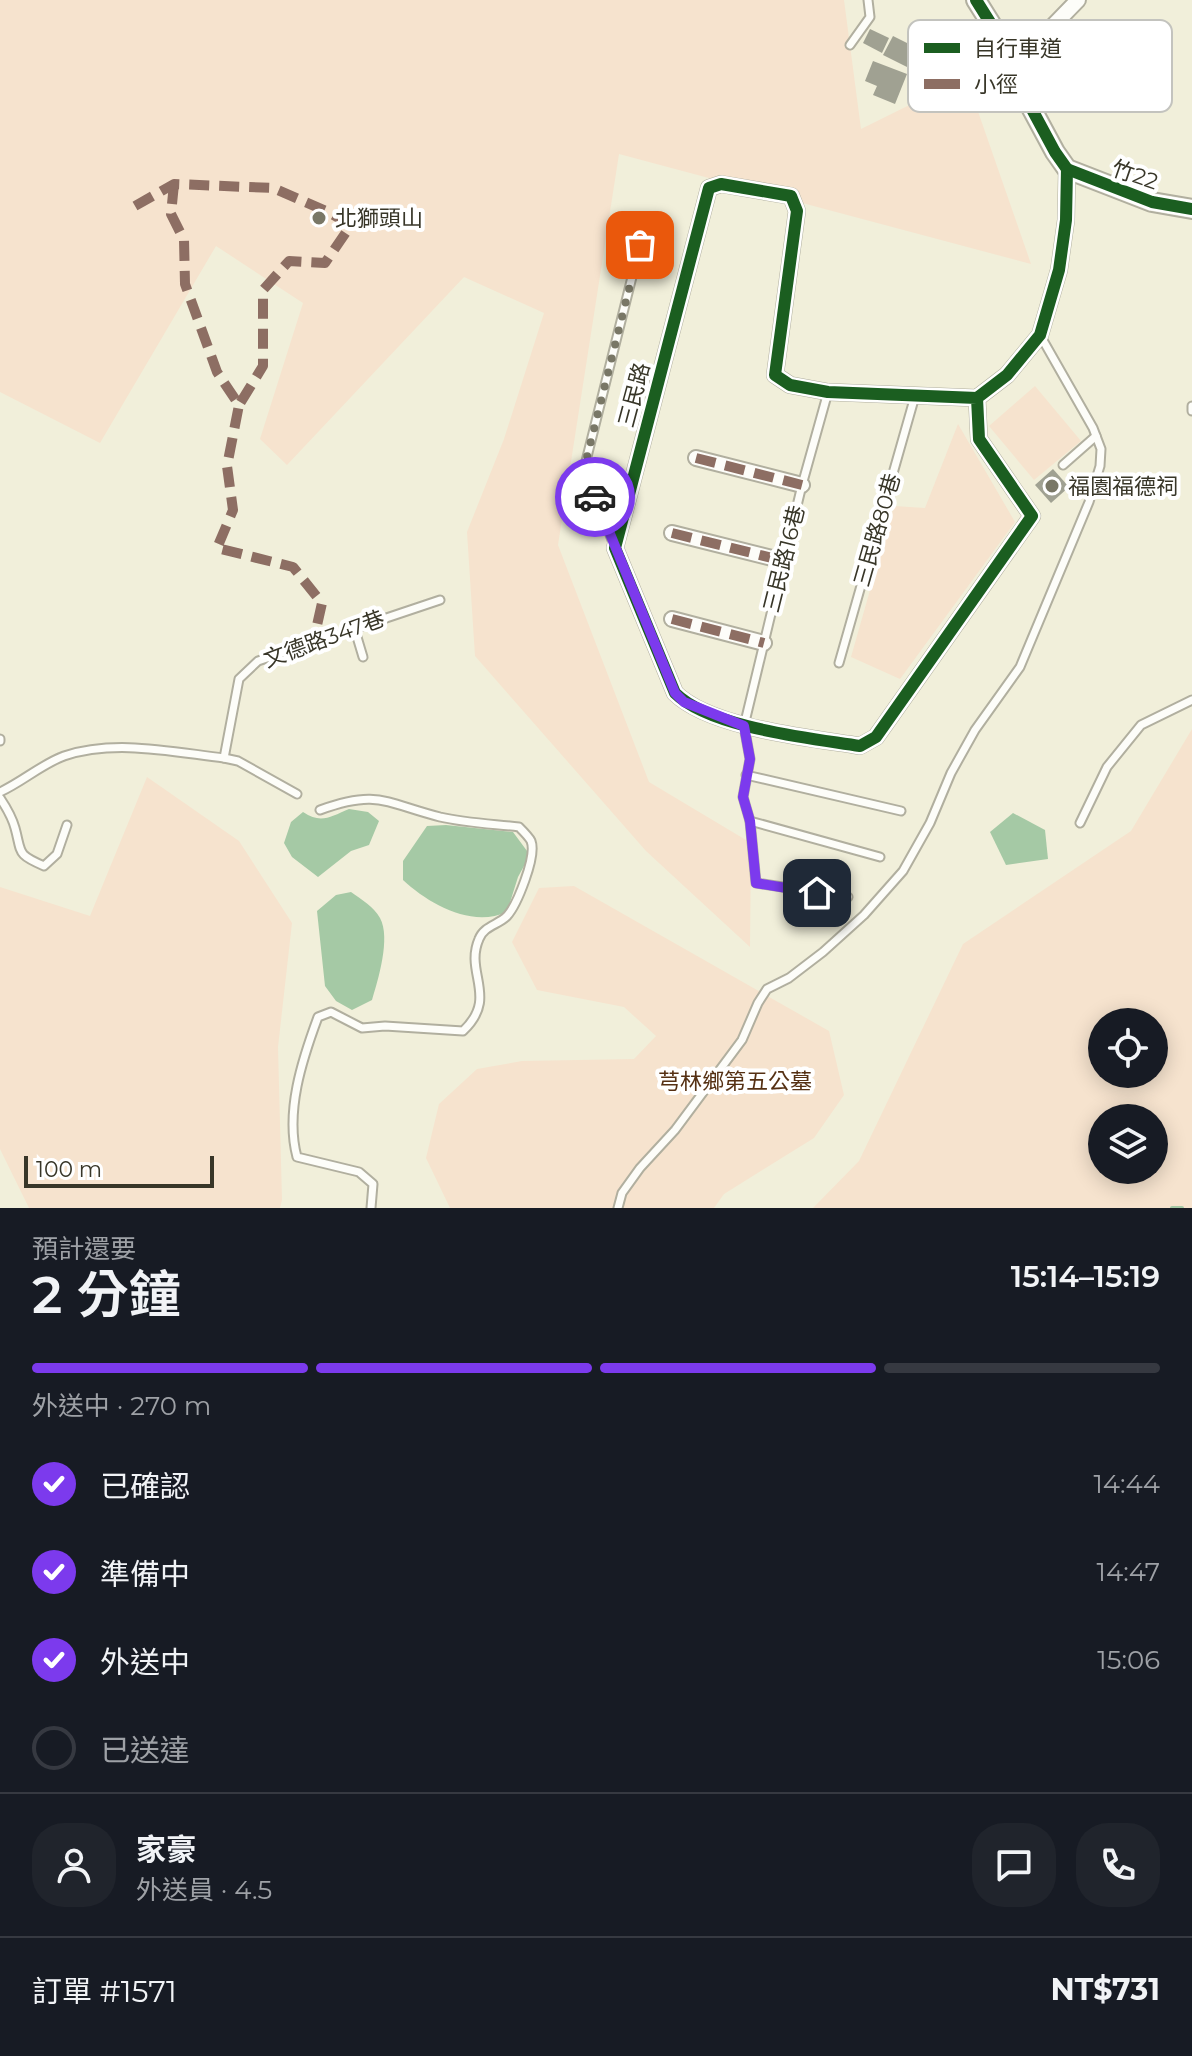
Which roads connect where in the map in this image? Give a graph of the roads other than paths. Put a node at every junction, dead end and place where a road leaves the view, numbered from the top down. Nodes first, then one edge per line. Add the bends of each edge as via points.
1 (868, 0) edge
2 (976, 0) edge
3 (1078, 0) edge
4 (989, 20) edge
5 (1059, 20) edge
6 (850, 45) dead end
7 (1035, 112) edge
8 (1067, 169) junction
9 (1192, 209) edge
10 (647, 217) dead end
11 (1040, 335) junction
12 (828, 392) junction
13 (915, 396) junction
14 (977, 398) junction
15 (1096, 436) junction
16 (696, 458) dead end
17 (1063, 465) dead end
18 (802, 485) junction
19 (672, 533) dead end
20 (615, 548) junction
21 (784, 561) junction
22 (440, 600) dead end
23 (672, 619) dead end
24 (354, 627) junction
25 (764, 643) junction
26 (363, 657) dead end
27 (839, 663) dead end
28 (1192, 700) edge
29 (744, 726) junction
30 (224, 758) junction
31 (746, 775) junction
32 (297, 794) dead end
33 (0, 795) edge
34 (320, 810) dead end
35 (901, 811) dead end
36 (750, 821) junction
37 (1080, 823) dead end
38 (67, 825) dead end
39 (880, 857) dead end
40 (848, 897) dead end
41 (371, 1208) edge
42 (618, 1208) edge

1 - 6 lane via 870,17
2 - 4 street
3 - 5 street
7 - 8 street
8 - 9 street, 竹22 / 竹22 via 1152,202
8 - 11 street via 1059,270
10 - 20 lane via 584,469
11 - 14 street via 1007,375
11 - 15 lane
12 - 13 street, 三民路
12 - 18 lane, 三民路16巷
12 - 20 street, 三民路 via 790,385 775,375 797,211 791,196 721,184 709,188
13 - 14 street, 三民路
13 - 27 lane, 三民路80巷
14 - 29 street via 979,439 1032,516 876,737 860,746
15 - 17 lane
15 - 42 lane via 1100,466 1089,502 1034,637 1010,683 975,730 903,871 823,952 767,989 742,1040 640,1168
16 - 18 street
18 - 21 lane, 三民路16巷
19 - 21 street
20 - 29 street via 675,693 684,702
21 - 25 lane, 三民路16巷
22 - 24 lane, 文德路347巷
23 - 25 street
24 - 26 lane
24 - 30 lane, 文德路347巷 via 258,661 239,679
25 - 29 lane, 三民路16巷
28 - 37 lane via 1141,725 1107,767
29 - 31 lane, 三民路16巷 via 750,759
30 - 32 lane
30 - 33 lane via 128,747 84,751 62,757
31 - 35 lane
31 - 36 lane, 三民路16巷 via 743,797
33 - 38 lane via 16,829 17,846 29,860 44,866 57,854
34 - 41 lane via 377,798 441,817 519,827 531,842 532,859 509,913 478,939 480,1002 475,1020 463,1031 362,1028 331,1012 318,1017 305,1055 292,1140 297,1157 359,1172 373,1184
36 - 39 lane
36 - 40 lane, 三民路16巷 via 756,883

